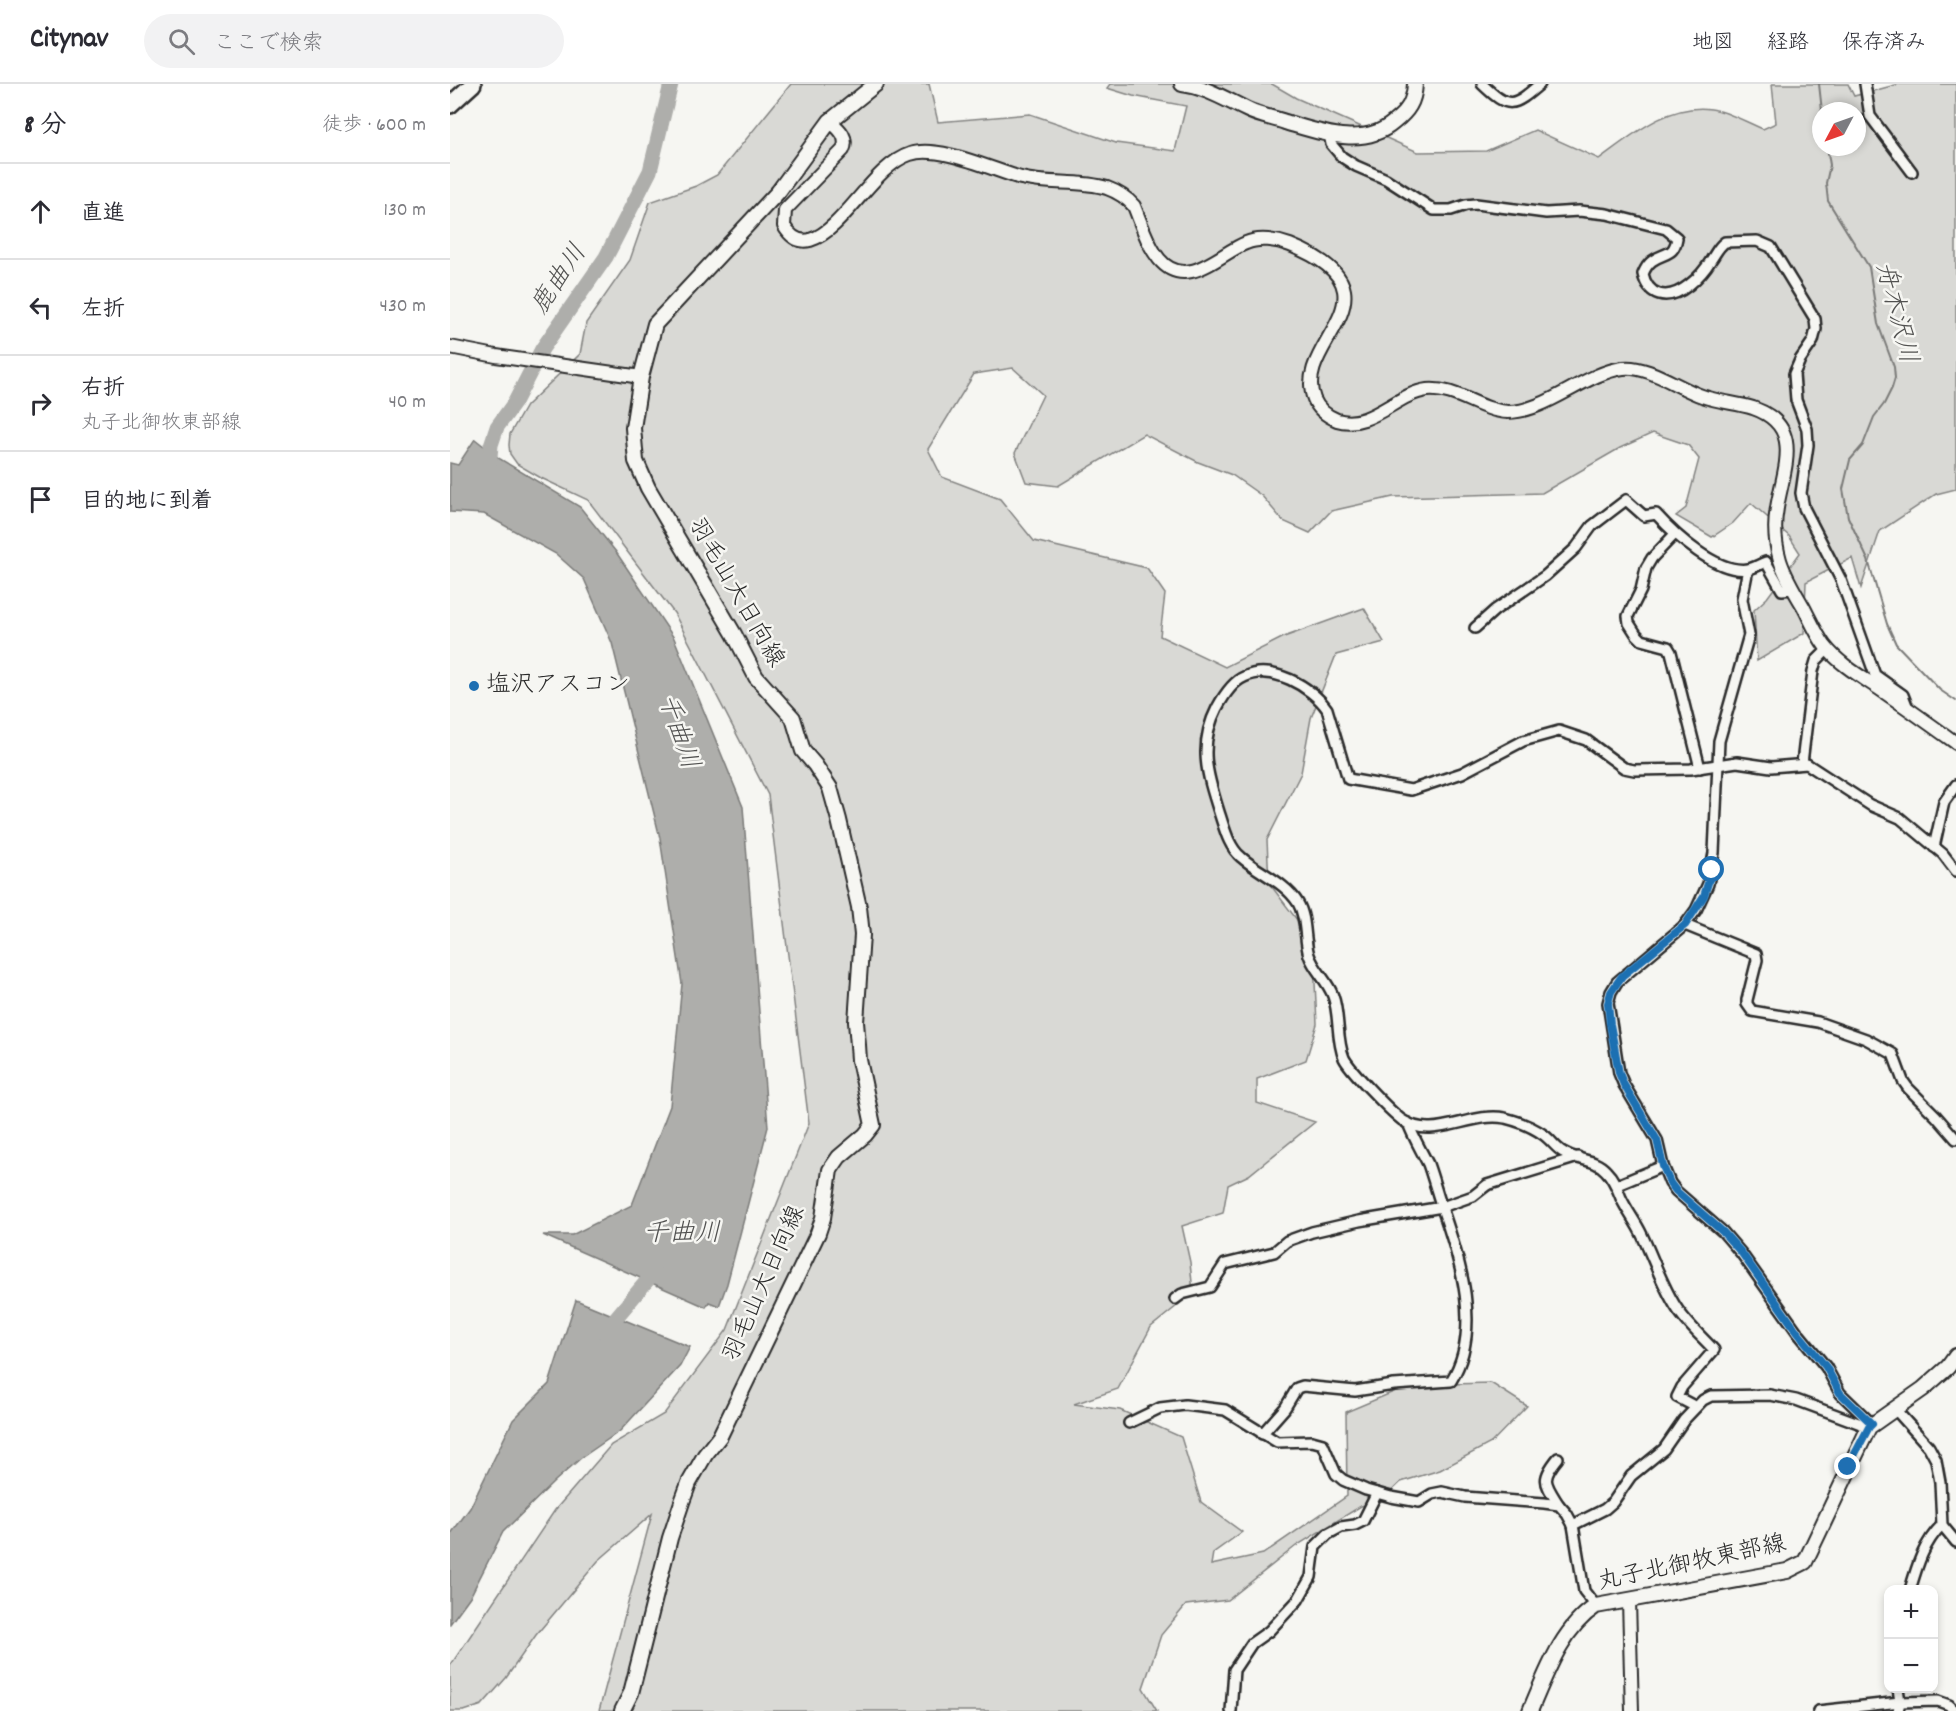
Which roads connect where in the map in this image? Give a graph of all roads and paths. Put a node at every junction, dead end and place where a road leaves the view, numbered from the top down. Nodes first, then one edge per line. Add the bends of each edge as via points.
1 (473, 84) edge
2 (876, 84) edge
3 (1182, 84) edge
4 (1415, 84) edge
5 (1482, 84) edge
6 (1540, 84) edge
7 (1865, 84) edge
8 (450, 105) edge
9 (830, 121) junction
10 (1329, 134) junction
11 (1912, 172) dead end
12 (450, 347) edge
13 (641, 377) junction
14 (1674, 535) junction
15 (1748, 569) junction
16 (1793, 589) junction
17 (1475, 628) dead end
18 (1828, 649) junction
19 (1908, 708) junction
20 (1956, 742) edge
21 (1802, 763) junction
22 (1719, 765) junction
23 (1700, 768) junction
24 (1956, 785) edge
25 (1934, 847) junction
26 (1956, 871) edge
27 (1685, 925) junction
28 (1408, 1123) junction
29 (1956, 1139) edge
30 (1578, 1157) junction
31 (1663, 1166) junction
32 (1617, 1185) junction
33 (1442, 1207) junction
34 (1175, 1299) dead end
35 (1956, 1356) edge
36 (1696, 1407) junction
37 (1894, 1408) junction
38 (1129, 1423) dead end
39 (1870, 1425) junction
40 (1262, 1434) junction
41 (1558, 1458) dead end
42 (1377, 1493) junction
43 (1559, 1505) junction
44 (1573, 1525) junction
45 (1942, 1525) junction
46 (1956, 1542) edge
47 (1912, 1585) edge
48 (1629, 1601) junction
49 (1596, 1606) junction
50 (1899, 1706) edge
51 (622, 1711) edge
52 (1231, 1711) edge
53 (1530, 1711) edge
54 (1632, 1711) edge
55 (1818, 1711) edge
56 (1954, 1711) edge

1 - 8 main road
2 - 9 main road, 羽毛山大日向線
3 - 10 main road via 1214,93 1253,112
4 - 10 main road via 1407,112 1381,131 1359,137
5 - 6 street via 1508,104 1519,102
7 - 11 street via 1870,116
9 - 13 main road, 羽毛山大日向線 via 778,192 659,319
9 - 16 street via 844,135 846,144 785,210 784,226 793,238 807,241 817,237 898,160 926,152 952,156 1021,178 1114,190 1134,206 1155,253 1165,266 1175,270 1203,268 1255,241 1285,243 1318,259 1337,277 1345,294 1341,315 1314,368 1311,390 1320,409 1340,421 1360,421 1407,395 1432,390 1455,394 1495,410 1518,411 1598,375 1629,368 1641,369 1704,397 1763,412 1786,437 1787,461 1776,512 1776,534 1779,557
10 - 19 street via 1330,144 1342,157 1434,210 1476,204 1546,213 1579,211 1666,229 1677,238 1673,249 1650,262 1643,274 1645,283 1659,294 1672,294 1688,285 1725,242 1757,241 1771,247 1815,319 1813,341 1794,374 1796,400 1807,429 1801,493 1804,508 1841,580 1875,675 1903,695
12 - 13 street
13 - 51 main road, 羽毛山大日向線 via 633,447 641,474 756,677 793,718 803,751 830,788 860,916 862,960 857,1033 873,1125 830,1170 818,1233 720,1436 689,1483 670,1538 631,1693
14 - 15 street via 1719,564
14 - 17 street via 1656,514 1644,516 1626,500 1592,526 1576,548 1545,576
14 - 23 street via 1646,568 1629,623 1642,640 1663,645 1671,652
15 - 16 street via 1766,562 1782,590
15 - 22 street via 1742,599 1749,635 1719,741
16 - 18 street
18 - 19 street
18 - 21 street via 1816,661 1813,671
19 - 20 street
21 - 22 street
21 - 25 street via 1870,806 1900,818
22 - 23 street
22 - 27 street via 1712,870 1704,896
23 - 28 street via 1623,768 1586,740 1559,731 1523,741 1445,780 1411,790 1398,789 1348,779 1327,709 1306,688 1279,676 1255,673 1242,677 1226,694 1211,723 1206,771 1227,836 1242,859 1284,888 1298,904 1310,959 1334,997 1344,1058
24 - 25 street via 1944,802
25 - 26 street
27 - 29 street via 1756,954 1747,1000 1752,1011 1818,1022 1866,1039 1893,1054 1908,1089
27 - 31 street via 1622,976 1608,1003 1619,1073 1657,1140
28 - 30 street via 1429,1128 1503,1118 1543,1134 1564,1153
28 - 33 street
30 - 32 street via 1598,1163
30 - 33 street via 1487,1185 1473,1196
31 - 32 street
31 - 39 street via 1676,1191 1741,1252 1826,1367 1840,1393
32 - 36 street via 1675,1306 1714,1350 1677,1397
33 - 34 street via 1312,1232 1287,1241 1274,1252 1225,1264 1210,1287
33 - 40 street via 1463,1275 1466,1300 1466,1332 1460,1363 1451,1381 1355,1391 1303,1386 1297,1388
35 - 37 main road, 丸子北御牧東部線 via 1934,1380
36 - 39 street via 1711,1395 1770,1395
36 - 44 street via 1664,1449 1631,1476 1613,1502
37 - 39 main road, 丸子北御牧東部線
37 - 45 street via 1936,1460
38 - 40 street via 1152,1410 1185,1405 1225,1410
39 - 48 main road, 丸子北御牧東部線 via 1810,1554 1799,1566
40 - 42 street via 1277,1442 1323,1444 1336,1474
41 - 43 street via 1545,1479
42 - 43 street via 1419,1502 1442,1492
42 - 52 street via 1363,1521 1341,1527 1314,1547 1311,1576 1298,1600 1252,1643 1234,1670
43 - 44 street
44 - 49 street via 1584,1591
45 - 46 street
45 - 47 street via 1930,1536
48 - 49 main road, 丸子北御牧東部線
48 - 54 street
49 - 53 main road, 丸子北御牧東部線 via 1584,1614 1557,1652
50 - 55 street
50 - 56 street via 1938,1701

